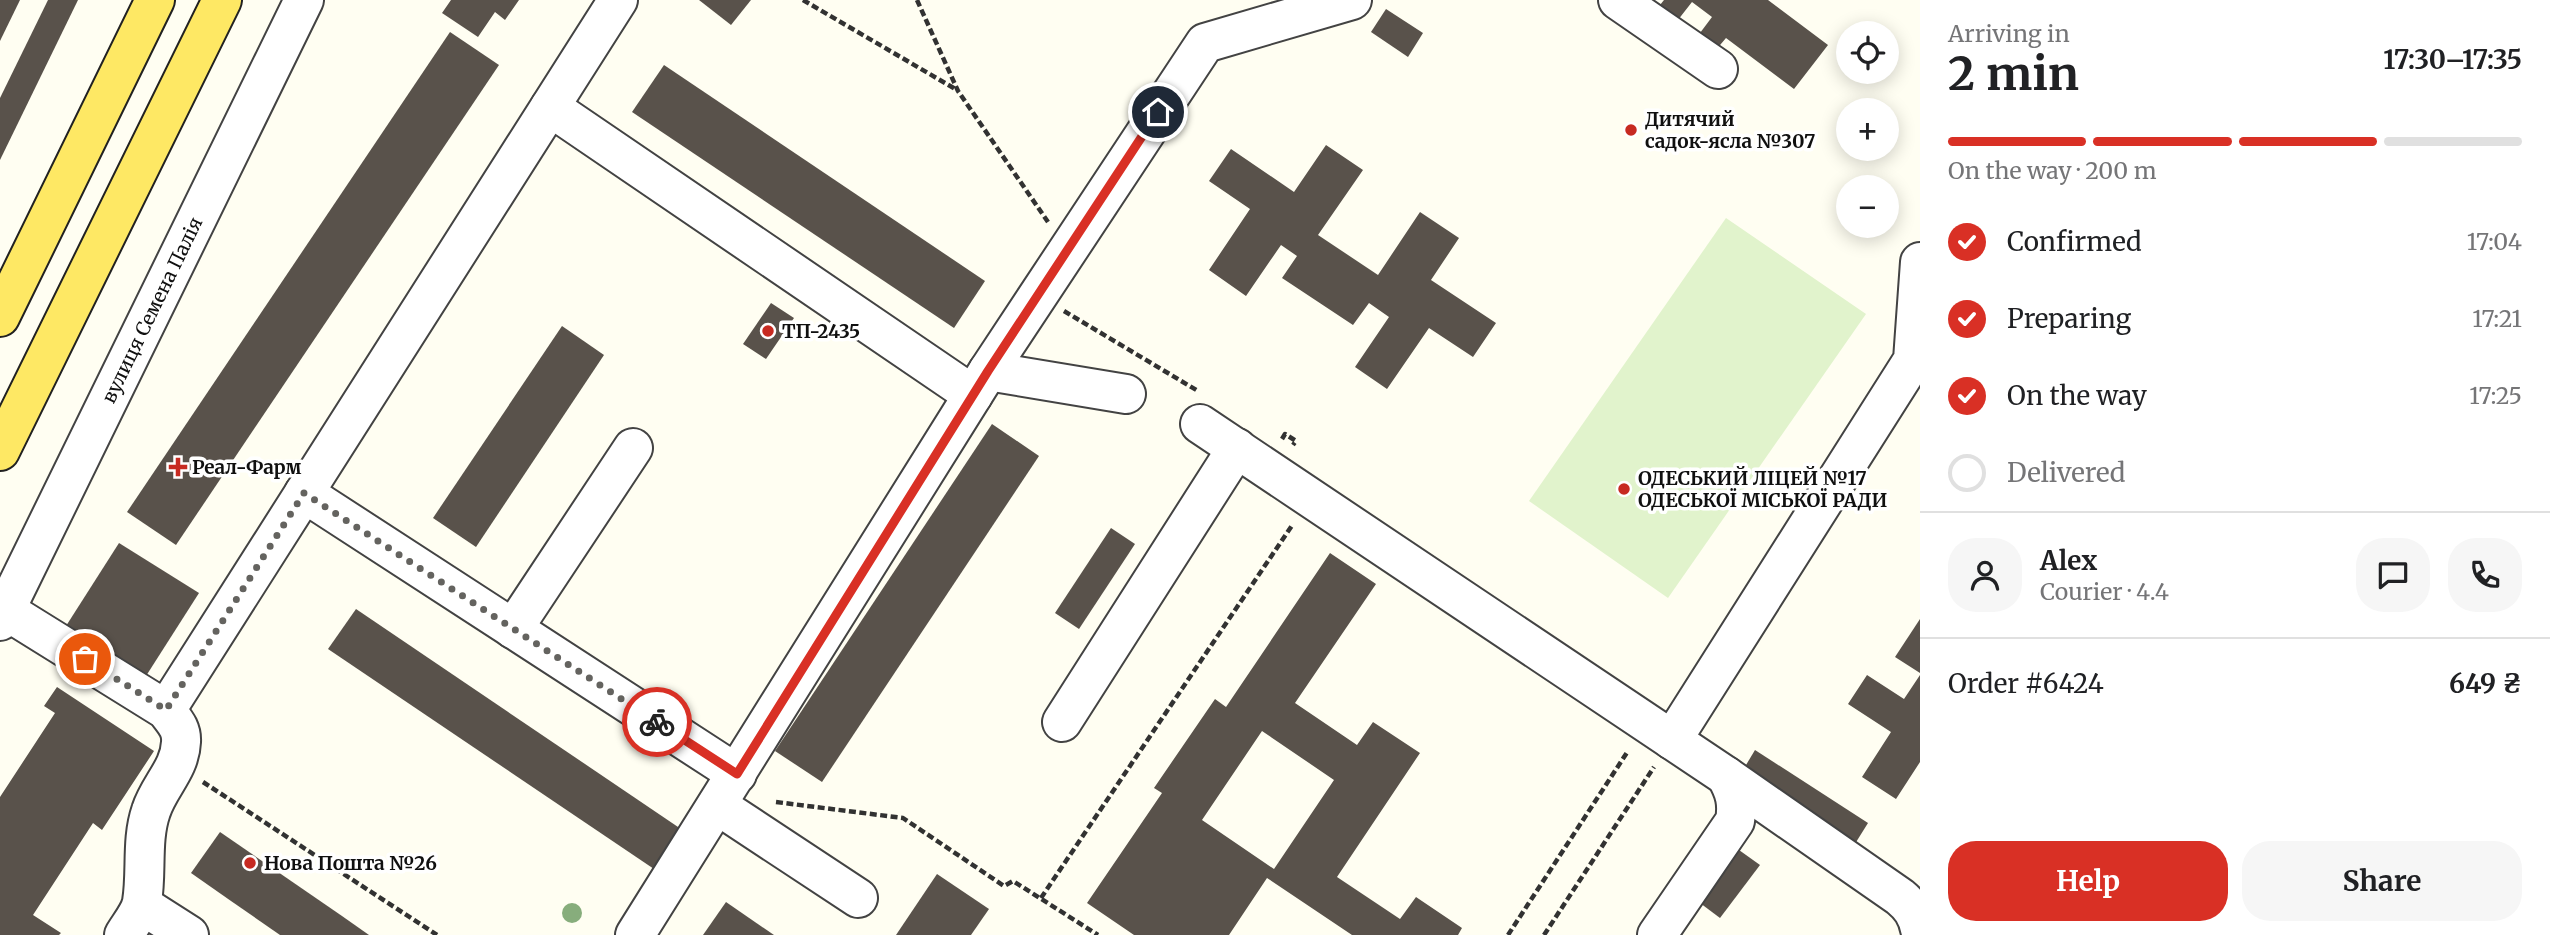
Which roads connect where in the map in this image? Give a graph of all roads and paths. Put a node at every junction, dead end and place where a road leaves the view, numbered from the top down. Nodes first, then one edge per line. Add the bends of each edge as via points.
1 (156, 0) edge
2 (222, 0) edge
3 (304, 0) edge
4 (618, 0) edge
5 (803, 0) edge
6 (917, 0) edge
7 (1352, 0) edge
8 (1618, 0) edge
9 (1718, 69) dead end
10 (958, 91) junction
11 (550, 107) junction
12 (1067, 249) junction
13 (1920, 262) edge
14 (0, 317) edge
15 (980, 383) junction
16 (1126, 394) dead end
17 (1200, 424) dead end
18 (633, 448) dead end
19 (1237, 449) junction
20 (0, 451) edge
21 (304, 493) junction
22 (1310, 498) junction
23 (3, 615) edge
24 (513, 629) junction
25 (166, 710) junction
26 (1062, 722) dead end
27 (1659, 732) junction
28 (177, 765) junction
29 (1726, 776) junction
30 (726, 791) junction
31 (858, 898) dead end
32 (1041, 898) junction
33 (133, 920) edge
34 (1920, 929) edge
35 (189, 935) edge
36 (437, 935) edge
37 (635, 935) edge
38 (1098, 935) edge
39 (1508, 935) edge
40 (1544, 935) edge
41 (1657, 935) edge
42 (1920, 935) edge

1 - 14 main road
2 - 20 main road
3 - 23 street, вулиця Семена Палія
4 - 11 street
5 - 10 path
6 - 10 path
7 - 12 street via 1205,43
8 - 9 street
10 - 12 path
11 - 15 street
11 - 21 street
12 - 15 street
13 - 27 street via 1913,360
15 - 16 street
15 - 30 street
17 - 19 street
18 - 24 street
19 - 22 street
19 - 26 street
21 - 24 street
21 - 25 street
22 - 27 street
22 - 32 path
23 - 25 street
24 - 30 street
25 - 28 street via 181,729
27 - 29 street
27 - 39 path
27 - 40 path
28 - 33 street via 150,812
28 - 36 path
29 - 34 street via 1900,897 1917,916
29 - 41 street via 1738,806 1735,821
30 - 31 street
30 - 32 path via 903,818 1004,886 1013,881
30 - 37 street
32 - 38 path
33 - 35 street
34 - 42 street

